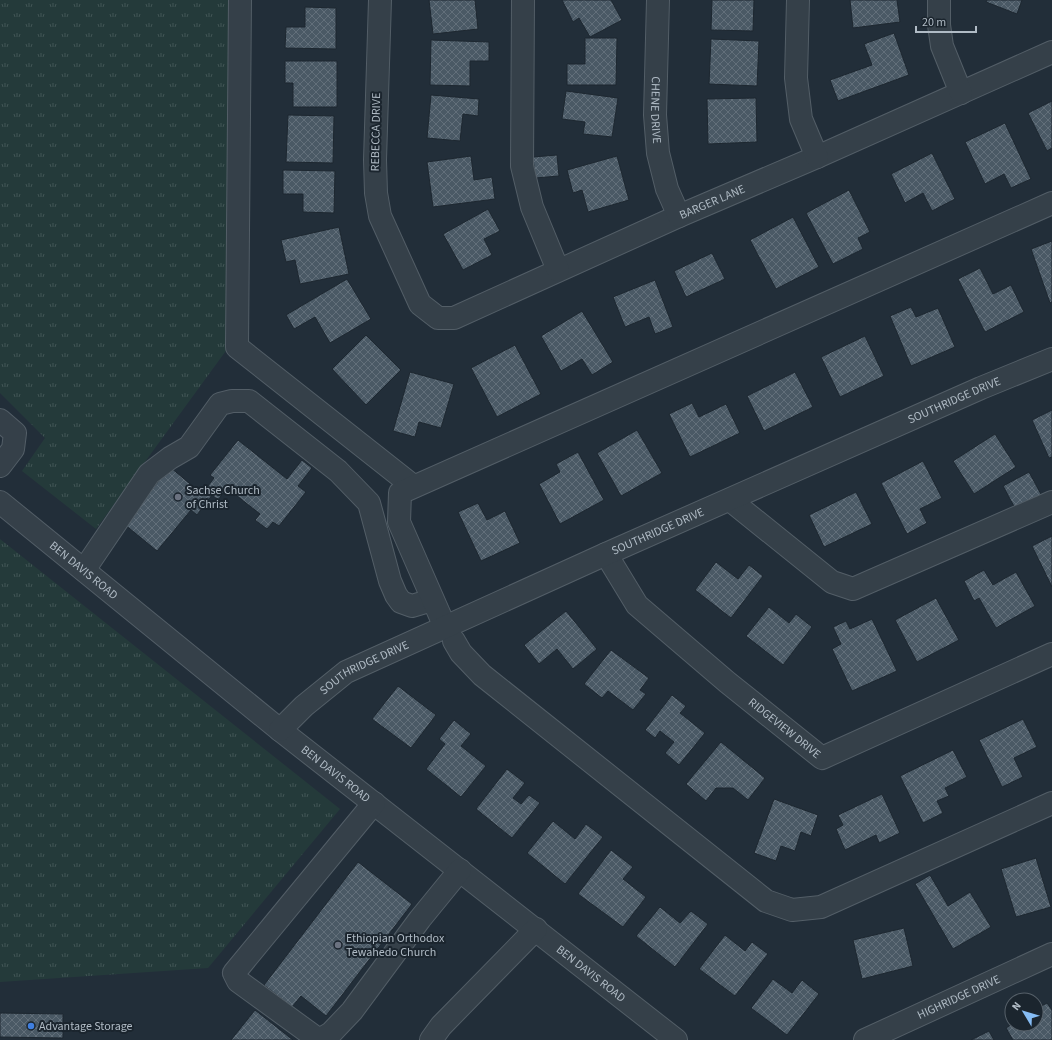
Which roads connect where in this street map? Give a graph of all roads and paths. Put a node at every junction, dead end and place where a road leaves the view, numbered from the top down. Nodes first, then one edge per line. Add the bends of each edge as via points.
1 (240, 0) edge
2 (380, 0) edge
3 (523, 0) edge
4 (658, 0) edge
5 (798, 0) edge
6 (939, 0) edge
7 (1052, 52) edge
8 (961, 93) junction
9 (817, 157) junction
10 (1052, 203) edge
11 (679, 216) junction
12 (399, 259) joint
13 (558, 270) junction
14 (1052, 359) edge
15 (0, 420) edge
16 (0, 466) edge
17 (413, 486) junction
18 (730, 500) junction
19 (0, 502) edge
20 (1052, 502) edge
21 (606, 554) junction
22 (84, 570) junction
23 (432, 600) junction
24 (449, 634) junction
25 (1052, 654) edge
26 (280, 730) junction
27 (374, 803) junction
28 (1052, 803) edge
29 (460, 870) junction
30 (536, 930) junction
31 (1052, 954) edge
32 (431, 1040) edge
33 (676, 1040) edge
34 (865, 1040) edge

1 - 17 street via 237,347
2 - 12 street, REBECCA DRIVE via 376,194 380,216
3 - 13 street via 522,166 532,207
4 - 11 street, CHENE DRIVE via 655,115 658,153 667,189
5 - 9 street via 797,85 802,119
6 - 8 street via 942,46
7 - 8 street, BARGER LANE
8 - 9 street, BARGER LANE
9 - 11 street, BARGER LANE
10 - 17 street
11 - 13 street, BARGER LANE
12 - 13 street, BARGER LANE via 420,304 438,318 454,318
14 - 18 street, SOUTHRIDGE DRIVE
15 - 16 street via 15,433 13,449
17 - 23 street via 400,492 399,522
18 - 20 street via 832,582 854,589
18 - 21 street, SOUTHRIDGE DRIVE
19 - 22 street, BEN DAVIS ROAD
21 - 24 street, SOUTHRIDGE DRIVE
21 - 25 street, RIDGEVIEW DRIVE via 637,605 822,758
22 - 23 street via 149,474 189,447 220,404 232,400 249,401 338,471 369,503 390,581 401,602 412,606
22 - 26 street, BEN DAVIS ROAD
23 - 24 street
24 - 26 street, SOUTHRIDGE DRIVE via 346,672 304,706
24 - 28 street via 461,653 482,675 766,901 792,910 821,907
26 - 27 street, BEN DAVIS ROAD
27 - 29 street, BEN DAVIS ROAD
27 - 29 street via 234,973 238,981 318,1040 331,1033 352,1011
29 - 30 street, BEN DAVIS ROAD
30 - 32 street via 441,1026
30 - 33 street, BEN DAVIS ROAD
31 - 34 street, HIGHRIDGE DRIVE

